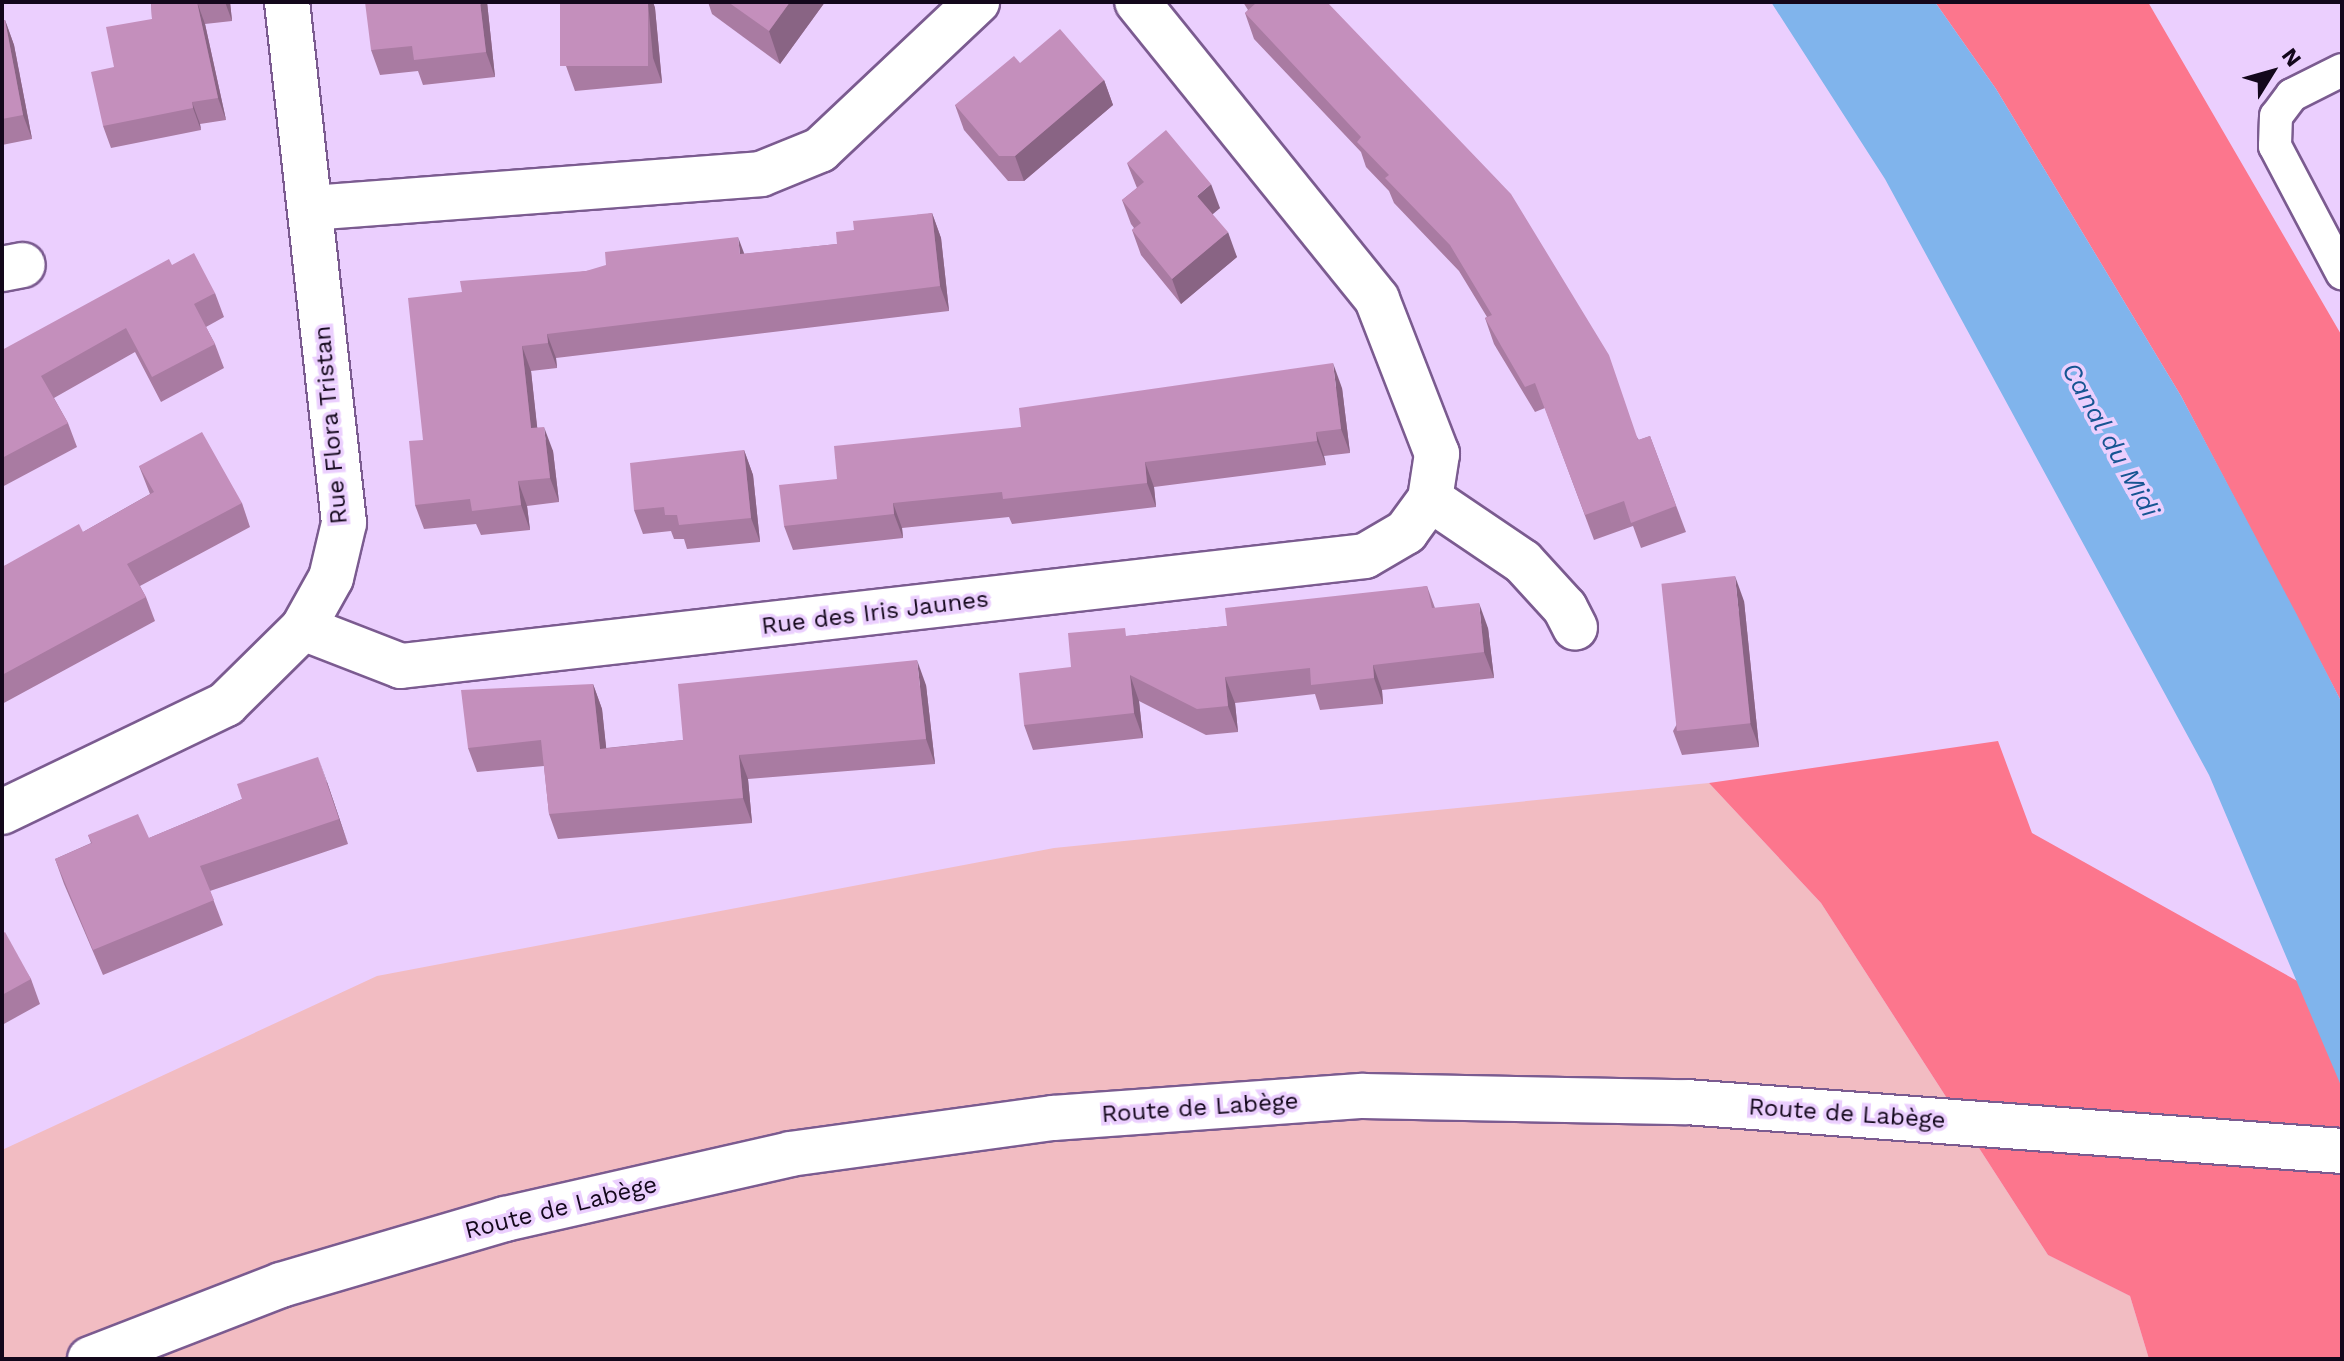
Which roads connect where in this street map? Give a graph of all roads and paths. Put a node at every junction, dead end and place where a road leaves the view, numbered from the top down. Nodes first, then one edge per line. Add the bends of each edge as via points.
1 (287, 2) edge
2 (977, 2) edge
3 (1137, 2) edge
4 (2342, 70) edge
5 (311, 208) junction
6 (2342, 273) edge
7 (1430, 499) junction
8 (303, 628) junction
9 (1575, 628) dead end
10 (2, 812) edge
11 (2342, 1151) edge
12 (90, 1359) edge

1 - 5 street, Rue Flora Tristan
2 - 5 street via 820,150 761,174
3 - 7 street, Rue des Iris Jaunes via 1377,299 1437,454
4 - 6 lane via 2292,95 2276,116 2275,146
5 - 8 street, Rue Flora Tristan via 344,523 331,578
7 - 8 street, Rue des Iris Jaunes via 1406,532 1365,556 793,623 401,666
7 - 9 street via 1523,562 1565,608
8 - 10 street, Rue Flora Tristan via 226,704
11 - 12 street, Route de Labège via 1670,1102 1363,1096 1053,1118 790,1154 505,1219 281,1285

